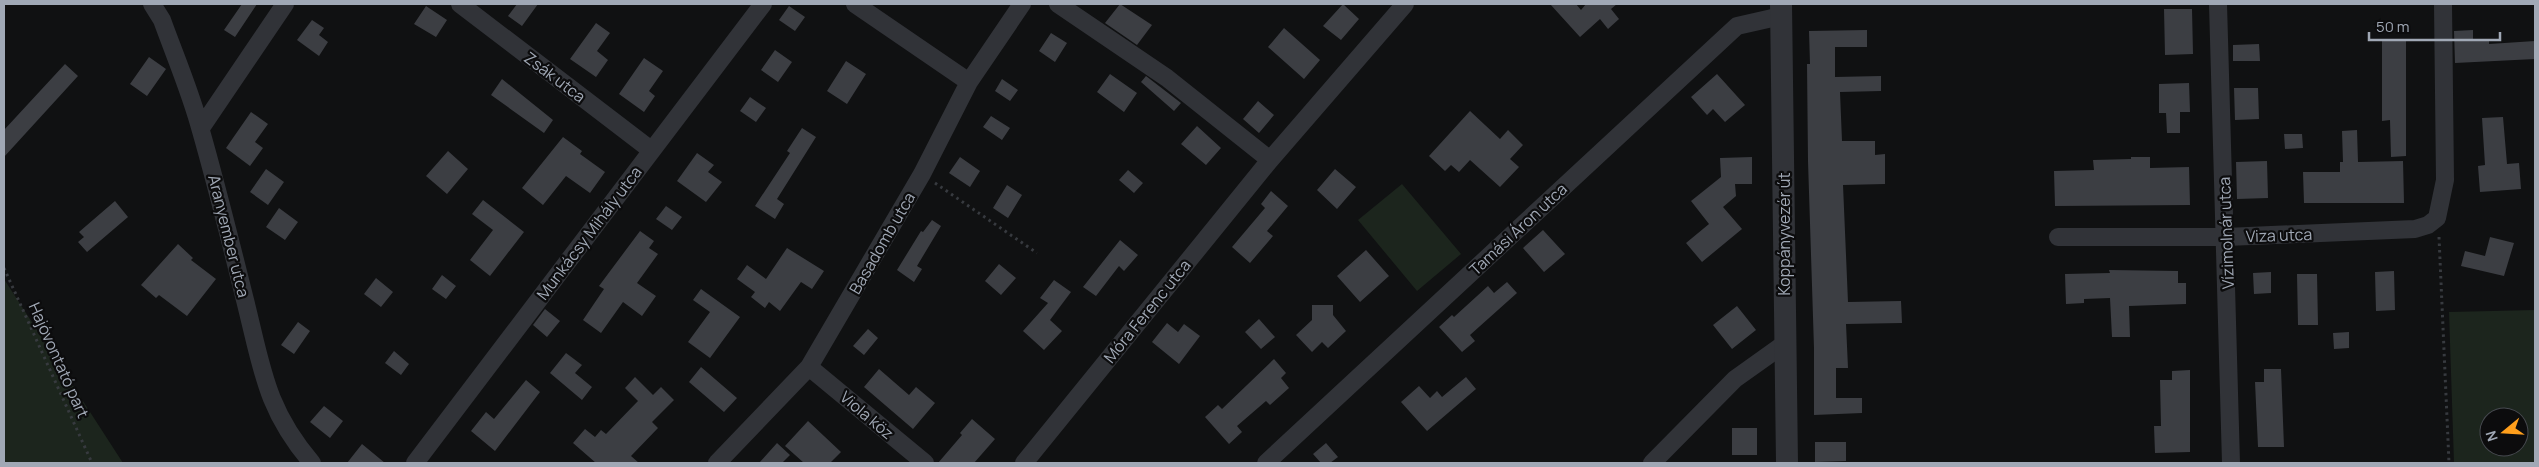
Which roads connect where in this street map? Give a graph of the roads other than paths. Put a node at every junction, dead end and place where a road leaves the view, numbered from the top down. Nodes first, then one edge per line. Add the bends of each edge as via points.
1 (152, 4) edge
2 (172, 4) edge
3 (285, 4) edge
4 (460, 4) edge
5 (763, 4) edge
6 (855, 4) edge
7 (1022, 4) edge
8 (1058, 4) edge
9 (1405, 4) edge
10 (2218, 4) edge
11 (2443, 4) edge
12 (1781, 10) edge
13 (162, 20) junction
14 (969, 82) junction
15 (201, 128) junction
16 (651, 150) junction
17 (1270, 160) junction
18 (2226, 237) junction
19 (2058, 238) dead end
20 (1784, 344) junction
21 (809, 367) junction
22 (312, 463) edge
23 (415, 463) edge
24 (716, 463) edge
25 (925, 463) edge
26 (1024, 463) edge
27 (1266, 463) edge
28 (1652, 463) edge
29 (1787, 463) edge
30 (2230, 463) edge

1 - 13 street, Aranyember utca
2 - 13 street
3 - 15 street
4 - 16 street, Zsák utca
5 - 16 street, Munkácsy Mihály utca
6 - 14 street
7 - 14 street, Basadomb utca
8 - 17 street via 1166,78
9 - 17 street, Móra Ferenc utca
10 - 18 street, Vízimolnár utca
11 - 18 street, Viza utca via 2445,180 2438,218 2428,226 2415,229
12 - 20 street, Koppányvezér út
12 - 27 street, Tamási Áron utca via 1737,26
13 - 15 street, Aranyember utca
14 - 21 street, Basadomb utca via 922,174
15 - 22 street, Aranyember utca via 261,370 287,431
16 - 23 street, Munkácsy Mihály utca
17 - 26 street, Móra Ferenc utca
18 - 19 street, Viza utca
18 - 30 street, Vízimolnár utca
20 - 28 street via 1735,379
20 - 29 street, Koppányvezér út
21 - 24 street, Basadomb utca
21 - 25 street, Viola köz

